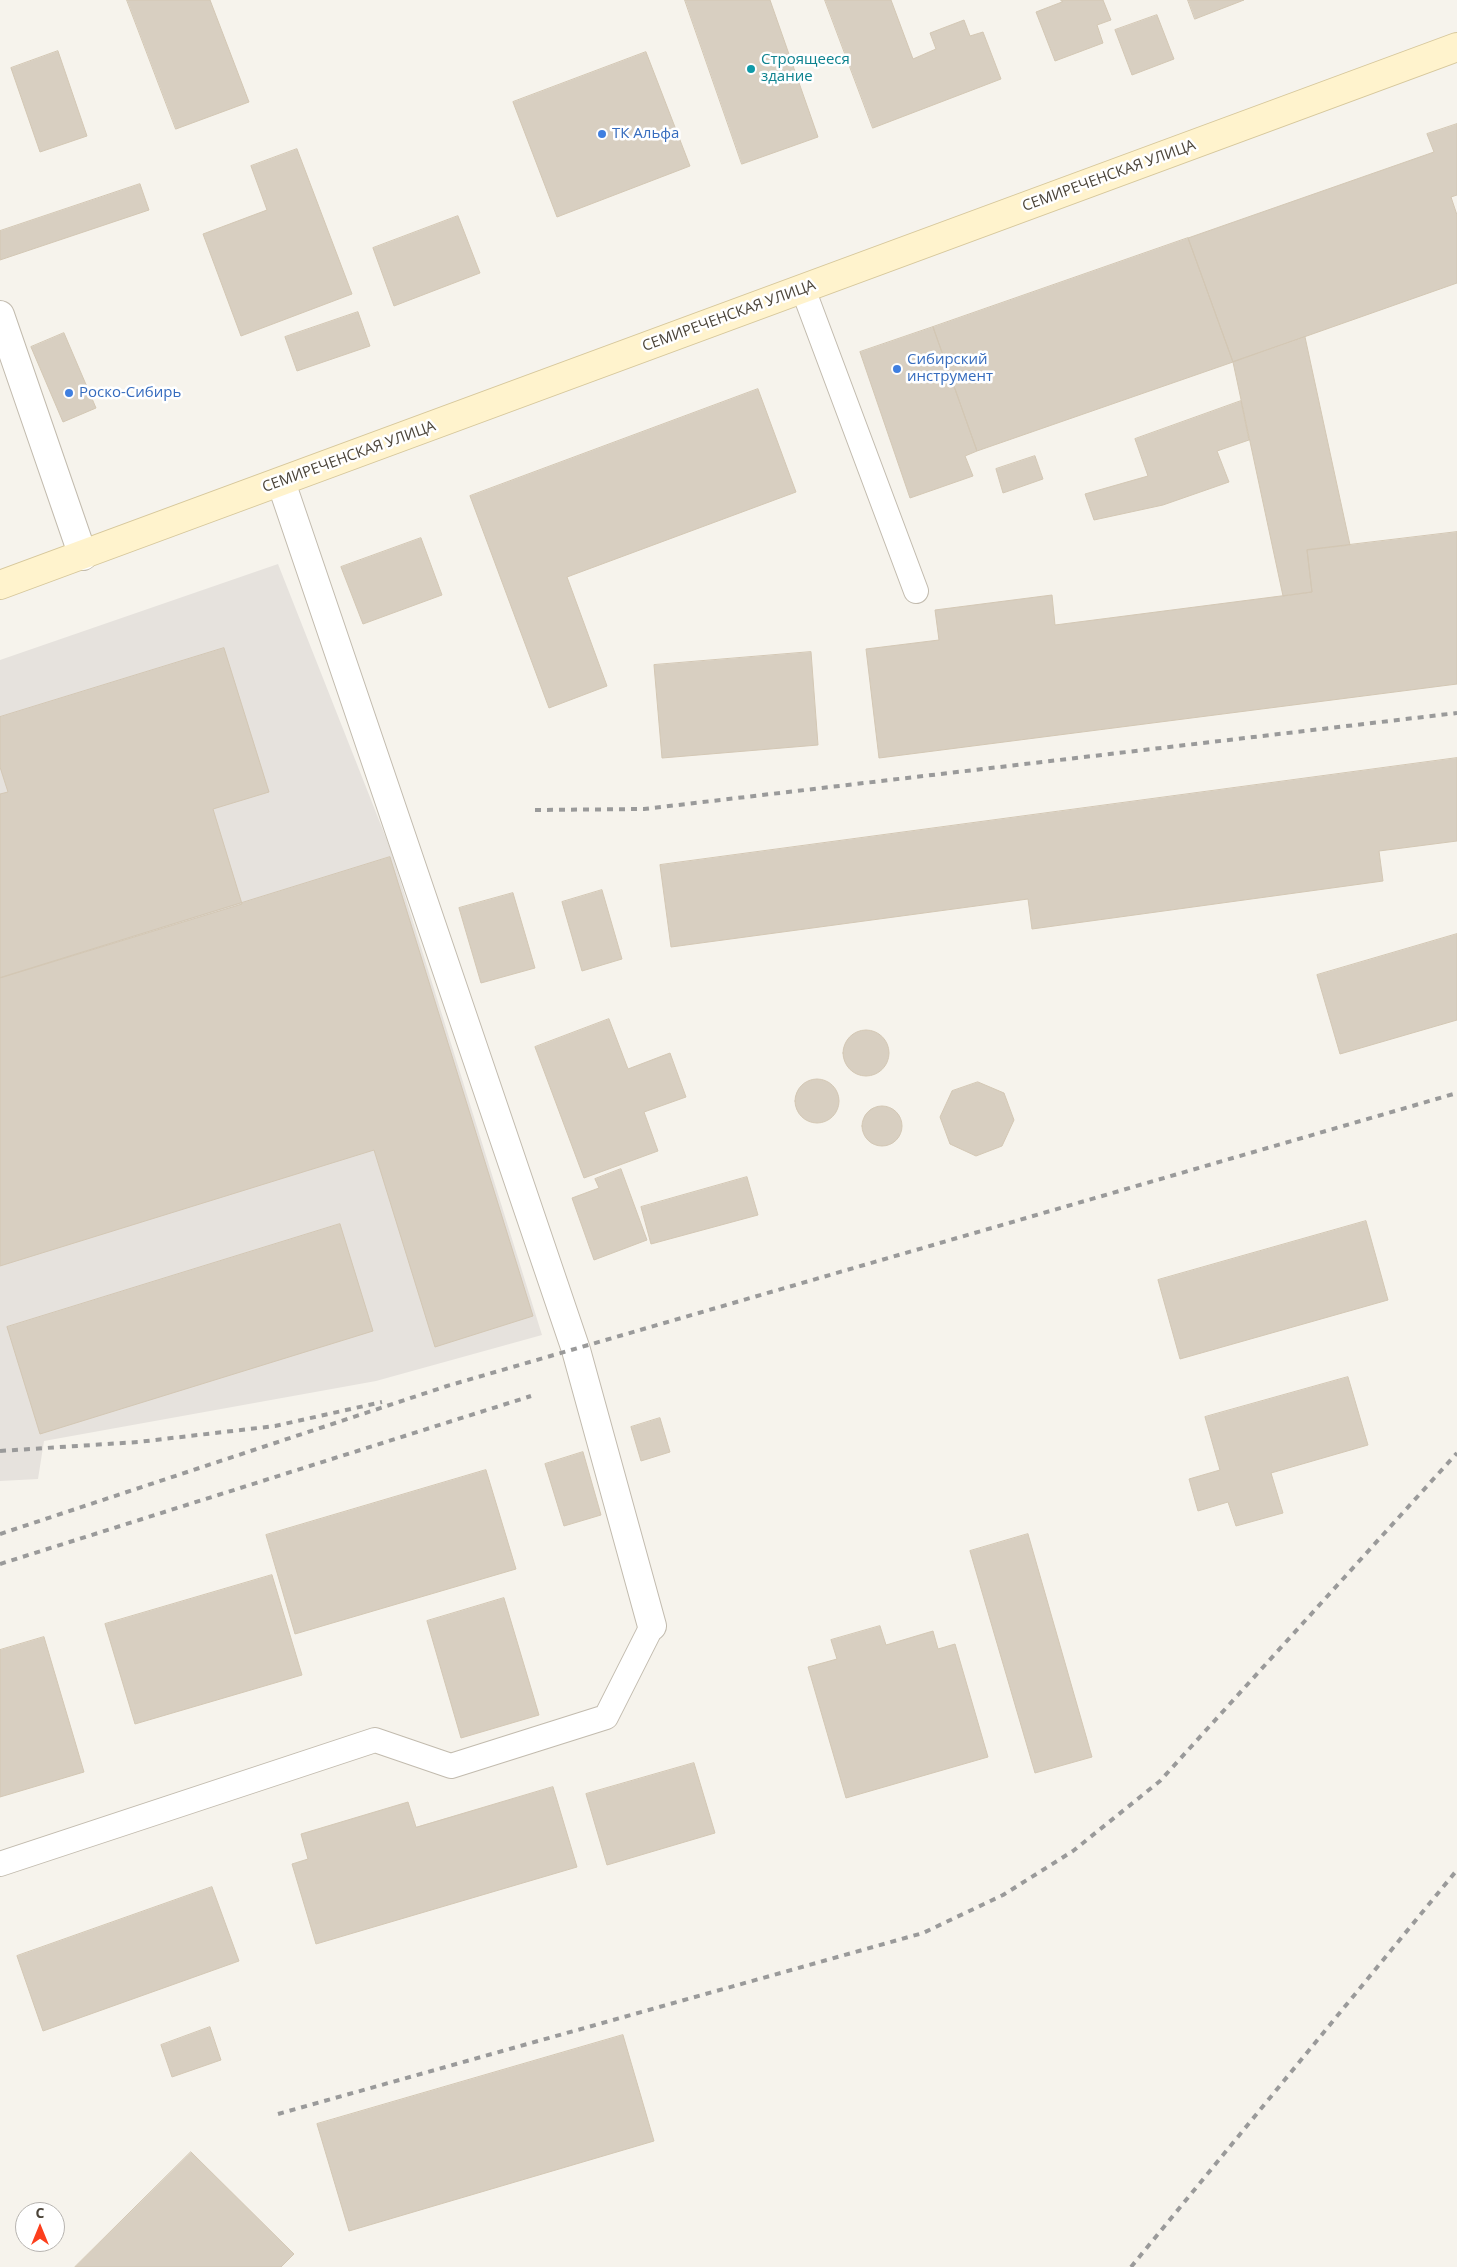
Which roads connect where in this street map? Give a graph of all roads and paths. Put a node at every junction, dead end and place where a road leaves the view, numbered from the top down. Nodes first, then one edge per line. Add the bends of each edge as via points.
1 (1457, 47) edge
2 (804, 289) junction
3 (0, 315) edge
4 (281, 482) junction
5 (83, 556) junction
6 (0, 585) edge
7 (916, 591) dead end
8 (652, 1626) joint
9 (0, 1864) edge

1 - 2 main road, СЕМИРЕЧЕНСКАЯ УЛИЦА
2 - 4 main road, СЕМИРЕЧЕНСКАЯ УЛИЦА
2 - 7 lane
3 - 5 street
4 - 5 main road, СЕМИРЕЧЕНСКАЯ УЛИЦА
4 - 8 street via 576,1350
5 - 6 main road, СЕМИРЕЧЕНСКАЯ УЛИЦА
8 - 9 lane via 606,1717 451,1766 375,1740

